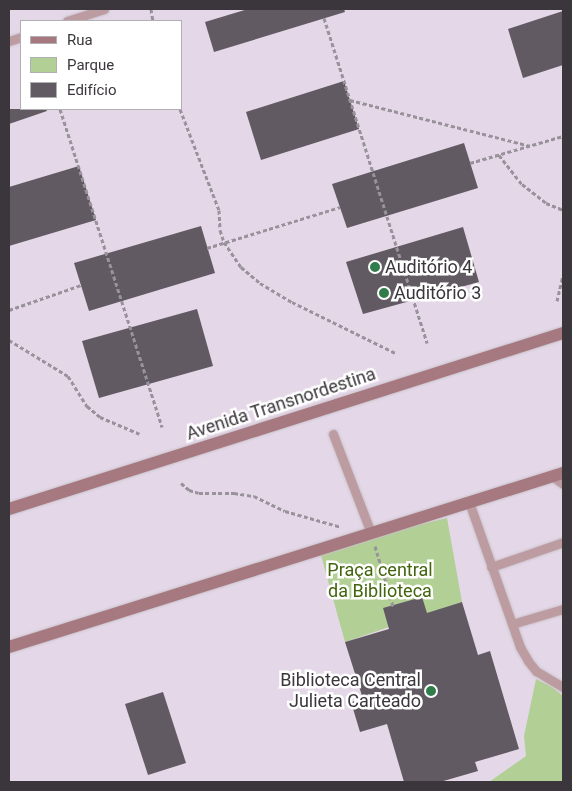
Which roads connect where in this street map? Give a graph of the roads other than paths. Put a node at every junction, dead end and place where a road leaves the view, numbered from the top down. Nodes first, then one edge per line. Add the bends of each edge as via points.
1 (104, 9) edge
2 (70, 20) edge
3 (563, 333) edge
4 (333, 434) dead end
5 (557, 474) edge
6 (563, 484) edge
7 (469, 502) junction
8 (9, 509) edge
9 (372, 537) junction
10 (563, 542) edge
11 (492, 567) junction
12 (563, 609) edge
13 (512, 624) junction
14 (9, 647) edge
15 (563, 687) edge

1 - 2 lane
3 - 8 street, Avenida Transnordestina
4 - 9 lane
5 - 6 lane
5 - 7 street
7 - 9 street
7 - 11 lane
9 - 14 street
10 - 11 lane
11 - 13 lane
12 - 13 lane
13 - 15 lane via 528,662 547,679

